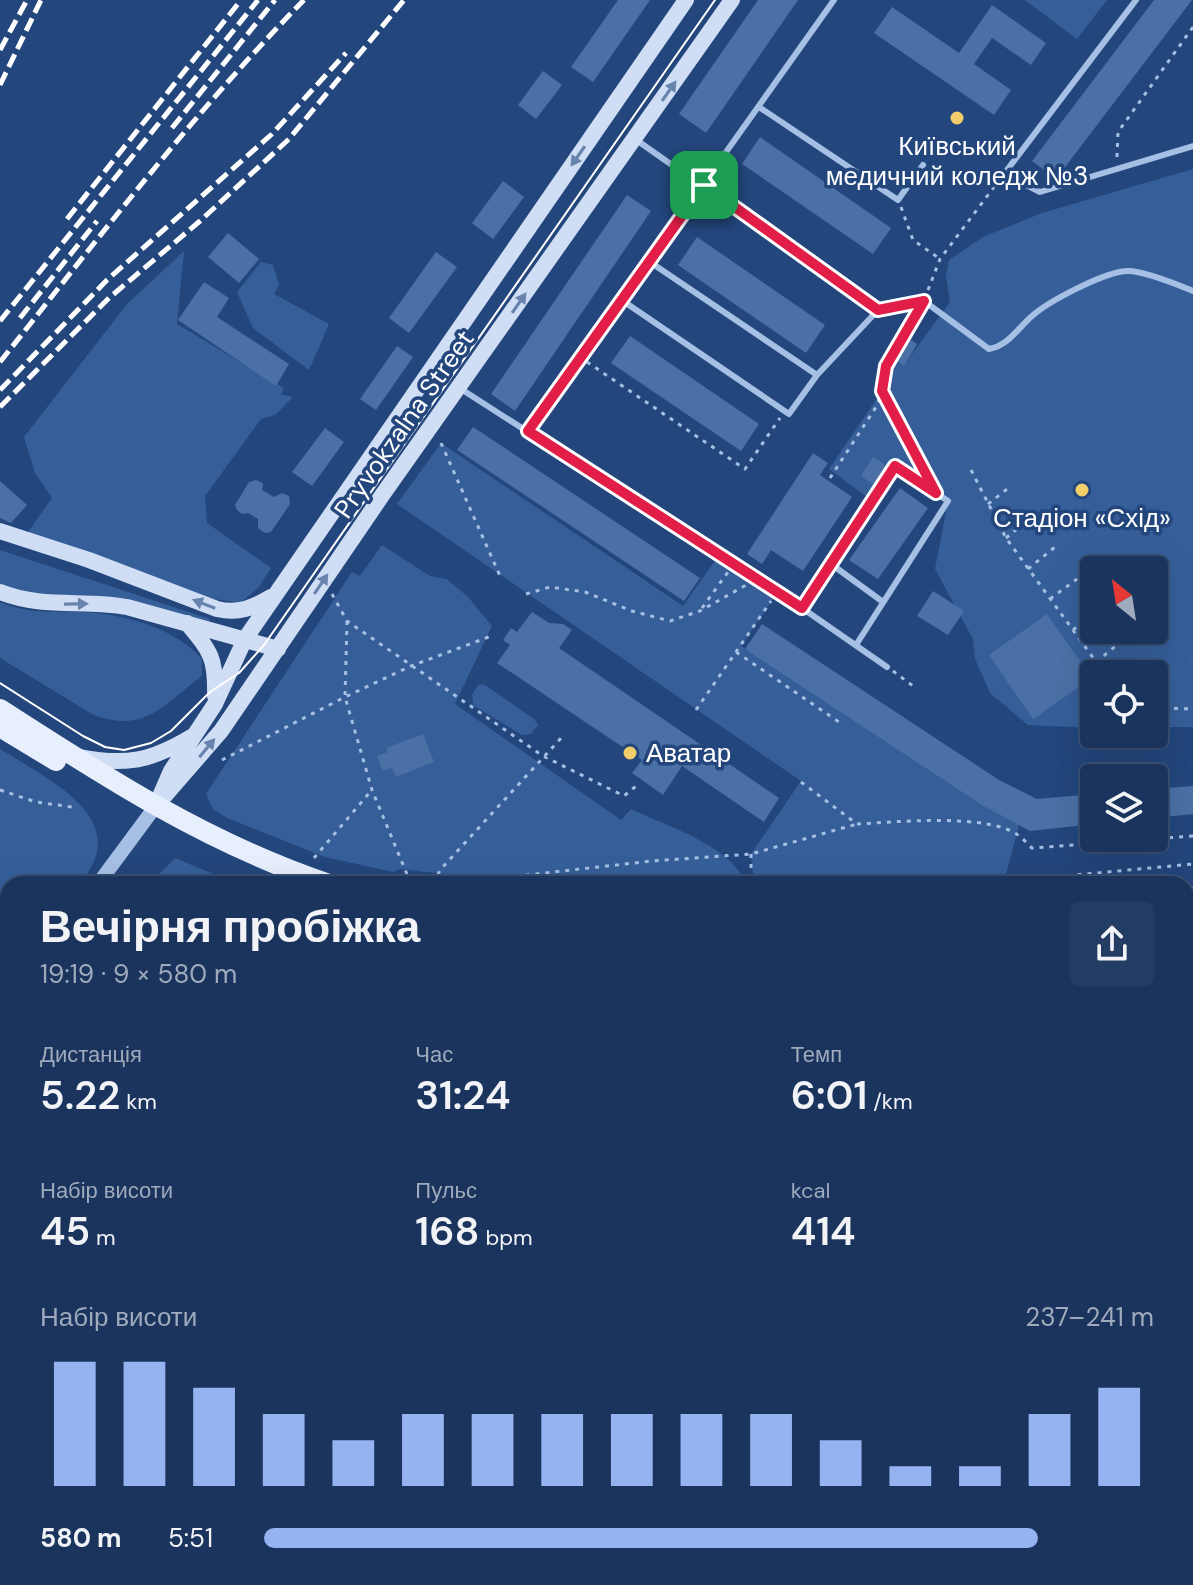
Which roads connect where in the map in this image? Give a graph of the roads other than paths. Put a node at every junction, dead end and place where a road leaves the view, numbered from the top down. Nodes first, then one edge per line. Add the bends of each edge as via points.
1 (686, 0) edge
2 (732, 0) edge
3 (834, 0) edge
4 (1136, 0) edge
5 (759, 107) junction
6 (635, 139) junction
7 (1193, 146) edge
8 (923, 165) dead end
9 (704, 185) junction
10 (650, 262) junction
11 (1193, 291) edge
12 (623, 301) junction
13 (878, 310) junction
14 (817, 375) junction
15 (460, 388) junction
16 (528, 431) junction
17 (0, 531) edge
18 (831, 564) junction
19 (0, 592) edge
20 (276, 594) junction
21 (883, 602) junction
22 (802, 608) junction
23 (187, 623) junction
24 (245, 639) junction
25 (856, 645) junction
26 (278, 649) junction
27 (887, 667) road end
28 (215, 704) junction
29 (0, 709) edge
30 (0, 727) edge
31 (192, 737) junction
32 (71, 755) junction
33 (155, 807) junction
34 (104, 876) edge
35 (307, 876) edge

1 -> 20 main road, Pryvokzalna Street
6 -> 2 main road, Pryvokzalna Street
3 - 5 lane
4 - 7 lane via 1004,174 1040,192
5 - 8 lane via 898,200
5 - 9 lane
6 - 9 lane
15 -> 6 main road, Pryvokzalna Street
9 - 10 lane
9 - 13 lane
10 - 12 lane
10 - 14 lane
11 - 13 lane via 1127,271 1080,286 1034,314 1000,348 989,349 924,301
12 - 14 lane via 789,414
12 - 16 lane
13 - 14 lane
15 - 16 lane
26 -> 15 main road, Pryvokzalna Street
16 - 22 lane
20 -> 17 main road via 234,613
18 - 21 lane
18 - 21 lane via 895,466 948,501
18 - 22 lane
19 -> 23 main road via 57,605 110,604
20 - 24 main road, Pryvokzalna Street
21 - 25 lane
22 - 25 lane
23 - 24 main road
23 - 28 main road via 215,665
24 - 26 main road
24 - 28 main road, Pryvokzalna Street
25 - 27 lane
33 -> 26 main road, Pryvokzalna Street via 221,731
28 - 31 main road, Pryvokzalna Street
29 - 32 main road
30 - 33 main road via 127,804
31 - 32 main road, Pryvokzalna Street via 132,761
31 - 33 main road, Pryvokzalna Street
32 - 33 main road
33 - 34 street
33 - 35 main road

